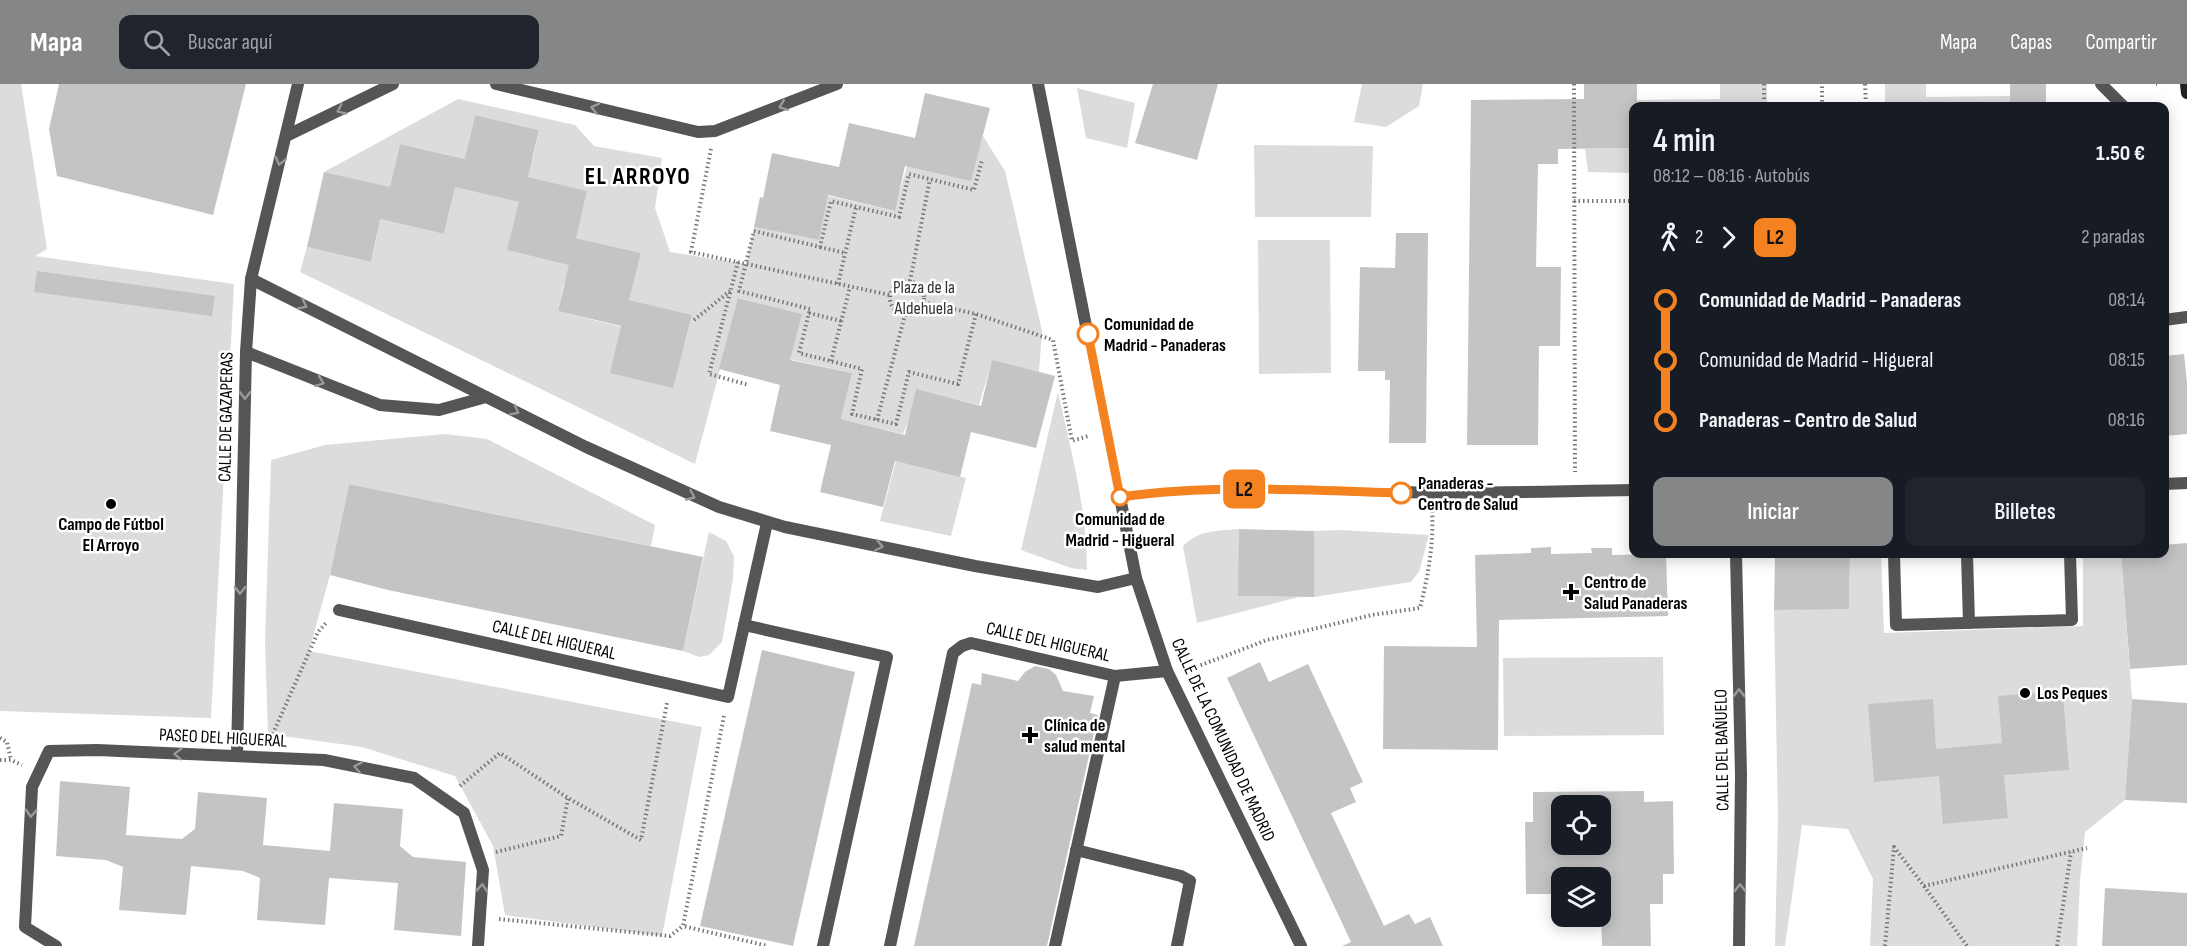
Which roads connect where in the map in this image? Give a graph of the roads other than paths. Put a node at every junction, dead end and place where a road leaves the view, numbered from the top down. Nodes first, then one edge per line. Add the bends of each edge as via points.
1 (298, 84) edge
2 (393, 84) edge
3 (496, 84) edge
4 (837, 84) edge
5 (1038, 84) edge
6 (2101, 84) edge
7 (2186, 84) edge
8 (2187, 93) edge
9 (2111, 100) edge
10 (286, 136) junction
11 (251, 279) junction
12 (2187, 317) edge
13 (2169, 319) edge
14 (246, 352) junction
15 (486, 397) junction
16 (2187, 483) edge
17 (2169, 484) edge
18 (1629, 490) edge
19 (1120, 497) junction
20 (767, 523) junction
21 (1736, 558) edge
22 (1894, 558) edge
23 (1967, 558) edge
24 (2070, 558) edge
25 (1136, 578) junction
26 (339, 610) road end
27 (1969, 623) junction
28 (744, 625) junction
29 (1169, 674) junction
30 (1115, 676) junction
31 (237, 756) junction
32 (1076, 850) junction
33 (56, 946) edge
34 (478, 946) edge
35 (823, 946) edge
36 (890, 946) edge
37 (1055, 946) edge
38 (1177, 946) edge
39 (1301, 946) edge
40 (1739, 946) edge

1 - 10 street, CALLE DE GAZAPERAS
2 -> 10 street
4 -> 3 street via 715,131 698,132
5 - 19 street, CALLE DE LA COMUNIDAD DE MADRID
6 - 9 street
7 - 8 main road
10 -> 11 street, CALLE DE GAZAPERAS
11 - 14 street, CALLE DE GAZAPERAS
11 -> 15 street
12 - 13 street
14 -> 15 street via 380,405 439,410
14 -> 31 street, CALLE DE GAZAPERAS
15 -> 20 street via 695,498
16 - 17 street
18 - 19 street via 1213,488
19 - 25 street, CALLE DE LA COMUNIDAD DE MADRID
20 -> 25 street via 1098,587
20 - 28 street
40 -> 21 street, CALLE DEL BAÑUELO via 1742,775
22 - 27 street via 1896,626
23 - 27 street
24 - 27 street via 2072,620
25 - 29 street, CALLE DE LA COMUNIDAD DE MADRID
26 - 28 street, CALLE DEL HIGUERAL via 728,697
28 - 35 street via 887,657
29 - 30 street
29 - 39 street, CALLE DE LA COMUNIDAD DE MADRID
30 - 32 street, CALLE DEL HIGUERAL
30 - 36 street, CALLE DEL HIGUERAL via 971,643 953,653
31 -> 33 street, PASEO DEL HIGUERAL via 49,751 32,788 25,927
34 -> 31 street, PASEO DEL HIGUERAL via 483,870 464,813 414,778 324,760
32 - 37 street, CALLE DEL HIGUERAL
32 - 38 street via 1190,881

